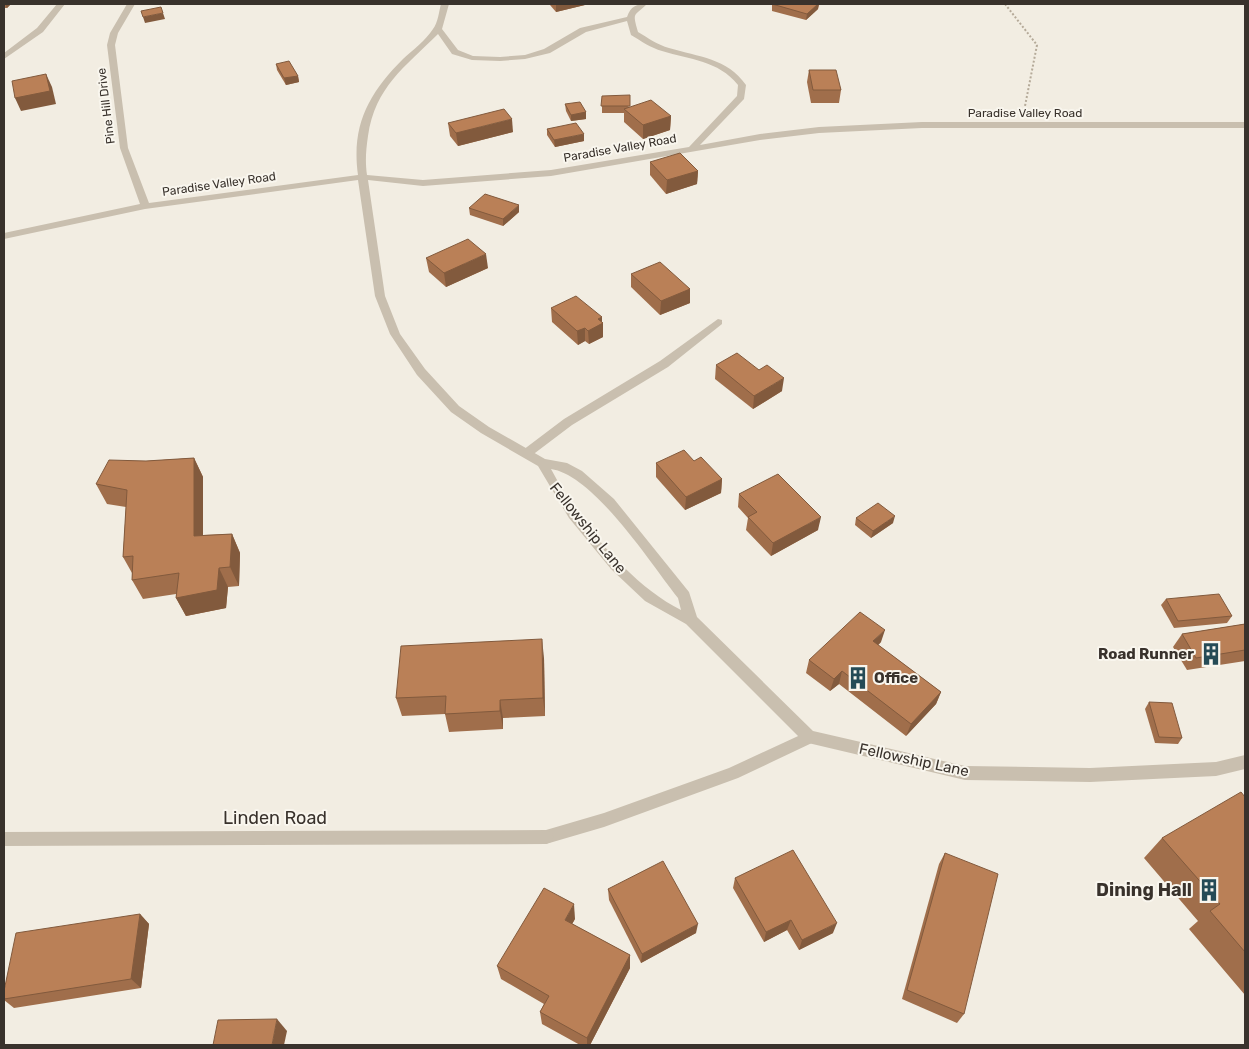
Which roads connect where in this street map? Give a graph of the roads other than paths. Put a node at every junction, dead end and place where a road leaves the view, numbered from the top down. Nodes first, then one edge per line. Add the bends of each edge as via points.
1 (61, 4) edge
2 (131, 4) edge
3 (445, 4) edge
4 (643, 4) edge
5 (630, 18) junction
6 (438, 29) junction
7 (4, 57) edge
8 (1245, 125) edge
9 (692, 148) junction
10 (363, 177) junction
11 (145, 206) junction
12 (4, 236) edge
13 (718, 322) dead end
14 (527, 453) junction
15 (542, 462) junction
16 (691, 620) junction
17 (809, 737) junction
18 (1245, 762) edge
19 (4, 839) edge

1 - 7 street via 40,30
2 - 11 street, Pine Hill Drive via 114,33 111,45 124,148
3 - 6 street
4 - 5 street via 633,10
5 - 6 street via 583,30 547,51 525,57 472,58 455,52
5 - 9 street via 634,33 645,40 670,51 719,64 735,74 742,85 741,97
6 - 10 street, Fellowship Lane via 374,98 366,118 360,160
8 - 9 street, Paradise Valley Road via 922,125 819,130
9 - 10 street, Paradise Valley Road via 551,172 423,182
10 - 11 street, Paradise Valley Road
10 - 14 street, Fellowship Lane via 380,296 395,334 421,372 455,409
11 - 12 street, Paradise Valley Road
13 - 14 street via 664,364 568,422
14 - 15 street, Fellowship Lane
15 - 16 street, Fellowship Lane via 553,487 625,574 645,594
15 - 16 street, Fellowship Lane via 562,466 578,474 610,502 684,596
16 - 17 street, Fellowship Lane
17 - 18 street, Fellowship Lane via 965,773 1090,775 1216,769
17 - 19 street, Linden Road via 705,784 546,838

